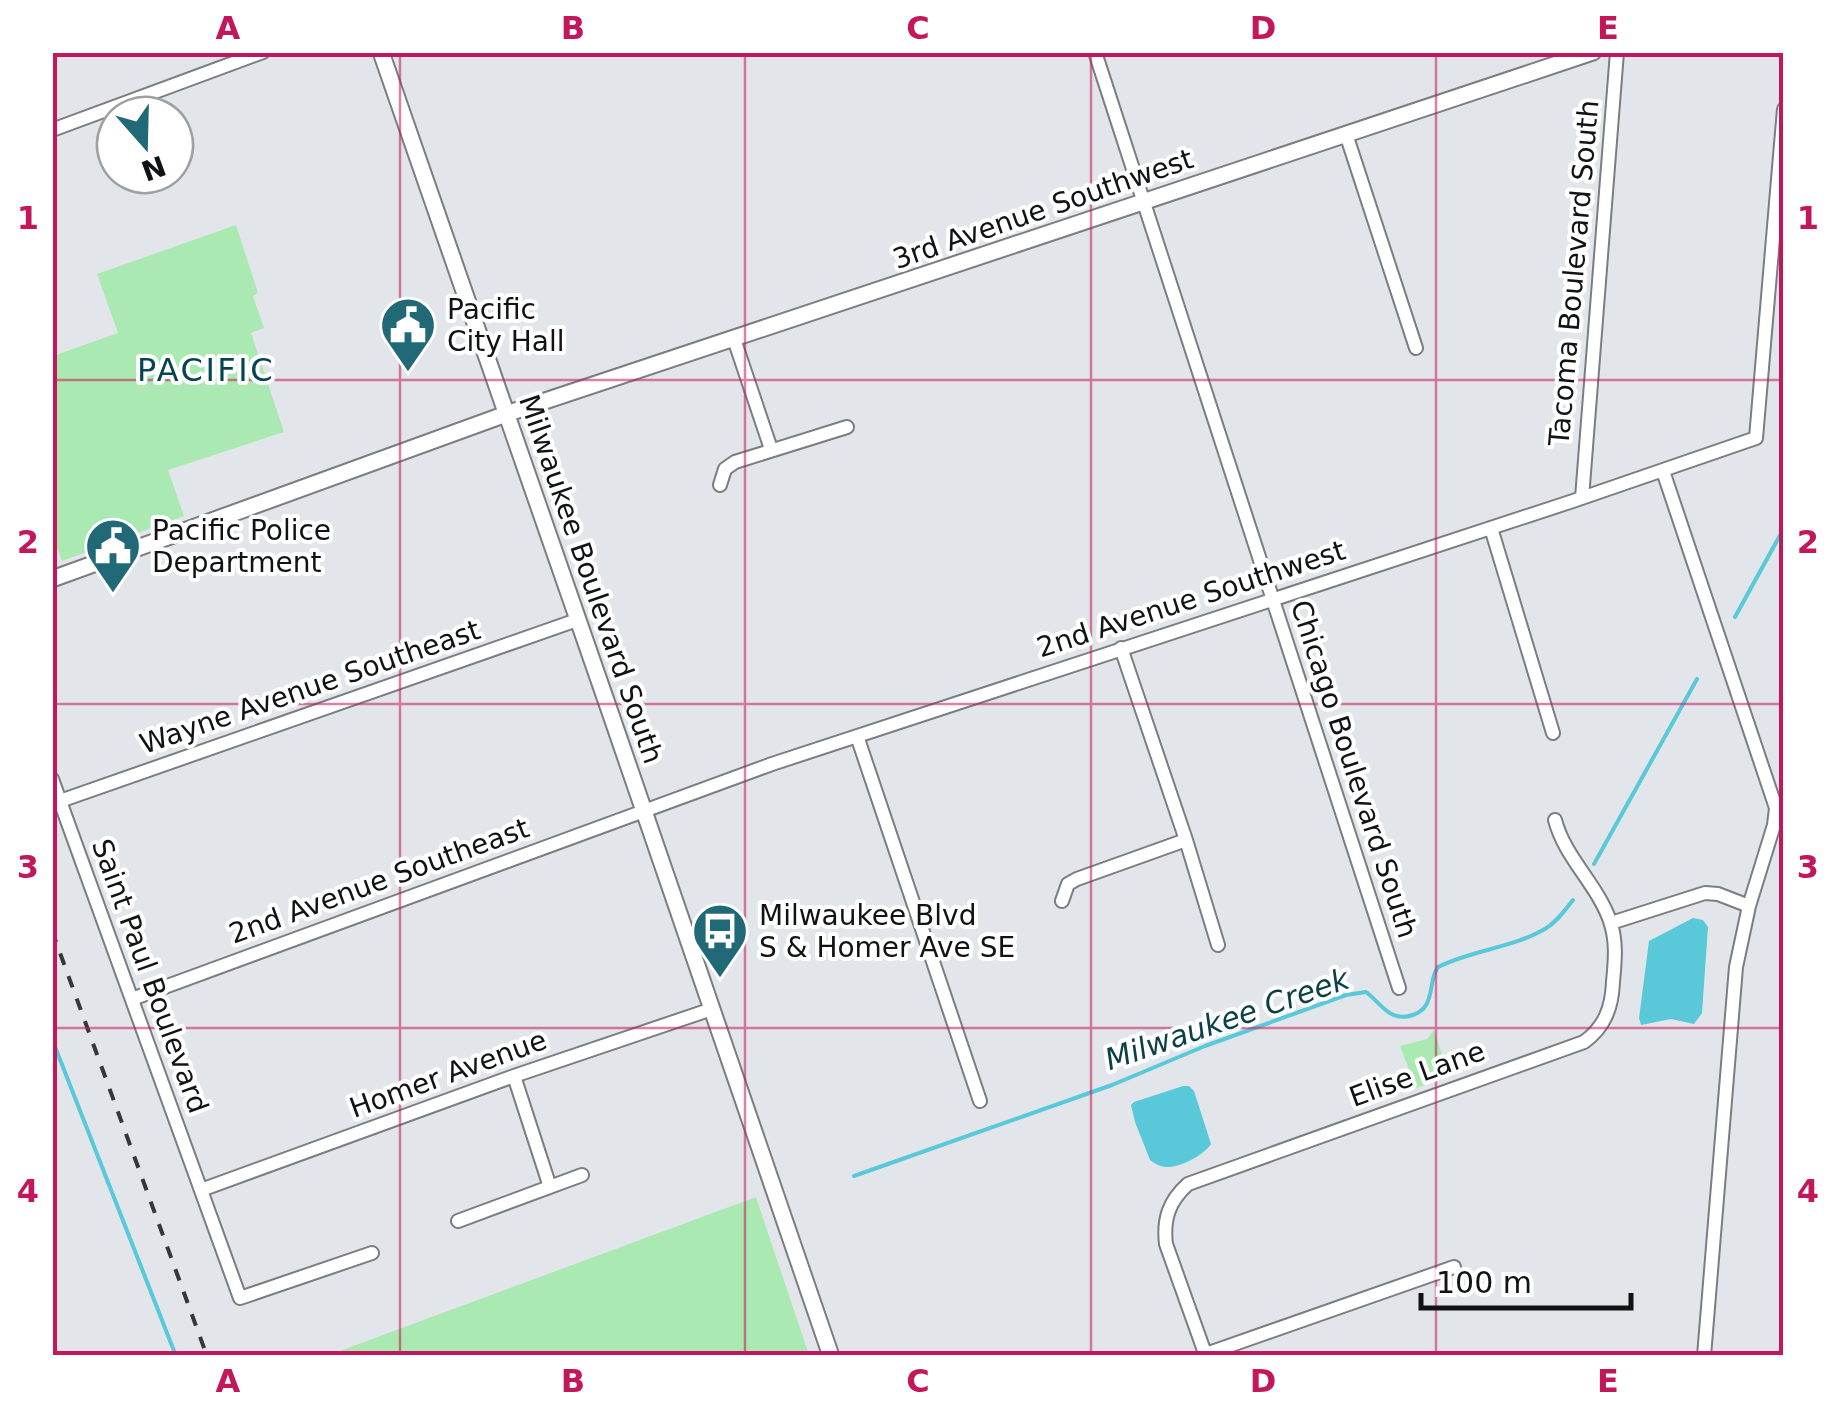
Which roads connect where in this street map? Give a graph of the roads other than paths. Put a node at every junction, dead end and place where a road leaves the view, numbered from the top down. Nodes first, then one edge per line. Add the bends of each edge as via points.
1 (263, 52) edge
2 (380, 52) edge
3 (1096, 52) edge
4 (1593, 52) edge
5 (1617, 52) edge
6 (1784, 109) edge
7 (52, 130) edge
8 (1346, 134) junction
9 (1143, 201) junction
10 (734, 339) junction
11 (1416, 348) dead end
12 (509, 413) junction
13 (846, 426) dead end
14 (771, 449) junction
15 (1663, 470) junction
16 (720, 485) dead end
17 (1582, 498) junction
18 (1491, 528) junction
19 (52, 579) edge
20 (1272, 599) junction
21 (577, 620) junction
22 (1121, 648) junction
23 (1553, 733) dead end
24 (857, 736) junction
25 (52, 779) edge
26 (60, 801) junction
27 (643, 810) junction
28 (1555, 820) dead end
29 (1186, 840) junction
30 (1062, 901) dead end
31 (1748, 906) junction
32 (1611, 924) junction
33 (1218, 945) dead end
34 (1399, 988) dead end
35 (132, 999) junction
36 (712, 1009) junction
37 (514, 1076) junction
38 (980, 1100) dead end
39 (582, 1176) dead end
40 (550, 1187) junction
41 (201, 1190) junction
42 (458, 1221) dead end
43 (372, 1253) dead end
44 (1454, 1267) dead end
45 (1206, 1355) edge
46 (831, 1356) edge
47 (1704, 1356) edge

1 - 7 street
2 - 12 street, Milwaukee Boulevard South
3 - 9 street, Chicago Boulevard South
4 - 8 street, 3rd Avenue Southwest
5 - 17 street, Tacoma Boulevard South
6 - 15 street, 2nd Avenue Southwest via 1756,438
8 - 9 street, 3rd Avenue Southwest
8 - 11 street
9 - 10 street, 3rd Avenue Southwest
9 - 20 street, Chicago Boulevard South
10 - 12 street, 3rd Avenue Southwest
10 - 14 street
12 - 19 street, 3rd Avenue Southwest
12 - 21 street, Milwaukee Boulevard South
13 - 14 street
14 - 16 street via 725,469
15 - 17 street, 2nd Avenue Southwest
15 - 31 street via 1776,808
17 - 18 street, 2nd Avenue Southwest
18 - 20 street, 2nd Avenue Southwest
18 - 23 street
20 - 22 street, 2nd Avenue Southwest
20 - 34 street, Chicago Boulevard South
21 - 26 street, Wayne Avenue Southeast
21 - 27 street, Milwaukee Boulevard South
22 - 24 street, 2nd Avenue Southwest
22 - 29 street
24 - 27 street, 2nd Avenue Southwest
24 - 38 street
25 - 26 street, Saint Paul Boulevard
26 - 35 street, Saint Paul Boulevard
27 - 35 street, 2nd Avenue Southeast
27 - 36 street, Milwaukee Boulevard South
28 - 32 street
29 - 30 street via 1078,878
29 - 33 street
31 - 32 street via 1705,893
31 - 47 street via 1735,984
32 - 45 street, Elise Lane via 1613,992 1604,1024 1584,1042 1203,1176 1178,1193 1165,1220 1166,1244
35 - 41 street, Saint Paul Boulevard
36 - 37 street, Homer Avenue
36 - 46 street, Milwaukee Boulevard South
37 - 40 street
37 - 41 street, Homer Avenue
39 - 40 street
40 - 42 street
41 - 43 street, Saint Paul Boulevard via 240,1298
44 - 45 street

